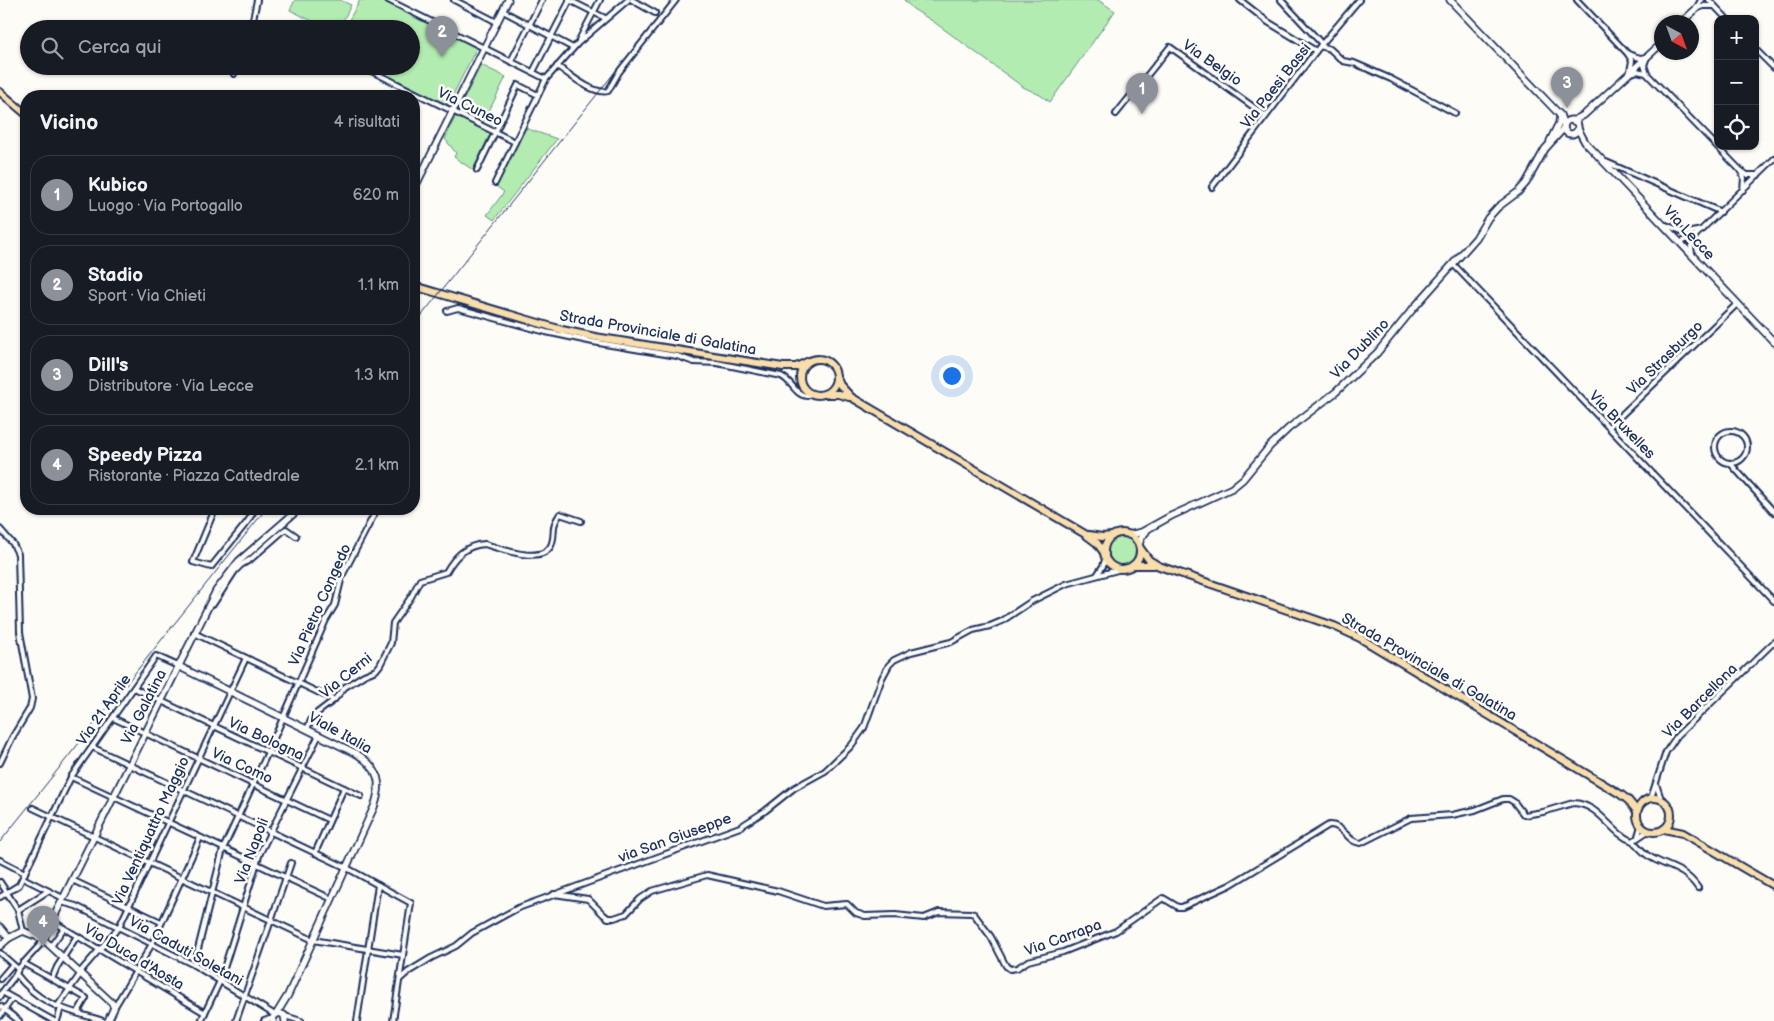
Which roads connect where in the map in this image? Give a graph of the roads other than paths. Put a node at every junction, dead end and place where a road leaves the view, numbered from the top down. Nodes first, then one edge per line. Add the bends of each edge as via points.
1 (257, 0) edge
2 (388, 0) edge
3 (403, 0) edge
4 (454, 0) edge
5 (508, 0) edge
6 (542, 0) edge
7 (570, 0) edge
8 (600, 0) edge
9 (628, 0) edge
10 (632, 0) edge
11 (676, 0) edge
12 (1240, 0) edge
13 (1281, 0) edge
14 (1359, 0) edge
15 (1450, 0) edge
16 (1577, 0) edge
17 (1704, 0) edge
18 (400, 6) junction
19 (1704, 6) junction
20 (1714, 6) junction
21 (1696, 9) junction
22 (503, 11) junction
23 (594, 12) junction
24 (655, 13) dead end
25 (1690, 15) edge
26 (1723, 15) edge
27 (605, 18) junction
28 (253, 20) edge
29 (497, 22) junction
30 (530, 25) junction
31 (551, 36) junction
32 (578, 43) junction
33 (1321, 45) junction
34 (484, 48) junction
35 (573, 48) junction
36 (1654, 50) edge
37 (1316, 51) junction
38 (1759, 52) edge
39 (1628, 54) junction
40 (1635, 57) junction
41 (1647, 57) junction
42 (511, 62) junction
43 (1632, 62) junction
44 (557, 66) junction
45 (1641, 68) junction
46 (1774, 68) edge
47 (533, 72) junction
48 (1630, 73) junction
49 (379, 75) edge
50 (546, 79) junction
51 (410, 90) edge
52 (0, 92) edge
53 (420, 95) edge
54 (538, 95) junction
55 (20, 109) edge
56 (452, 111) junction
57 (1455, 113) dead end
58 (1116, 114) dead end
59 (1560, 115) junction
60 (1266, 116) junction
61 (1584, 116) junction
62 (1572, 120) junction
63 (1564, 127) junction
64 (1578, 128) junction
65 (496, 132) junction
66 (1570, 134) junction
67 (515, 142) junction
68 (1585, 142) junction
69 (1550, 143) junction
70 (1774, 159) edge
71 (1606, 162) junction
72 (477, 170) dead end
73 (1628, 172) junction
74 (1758, 175) junction
75 (1745, 176) junction
76 (420, 177) edge
77 (1623, 181) junction
78 (1751, 182) junction
79 (495, 183) dead end
80 (1212, 187) dead end
81 (1743, 190) junction
82 (1721, 212) junction
83 (1664, 225) junction
84 (1702, 230) junction
85 (1686, 233) junction
86 (1695, 236) junction
87 (1681, 242) junction
88 (1692, 254) junction
89 (1454, 265) junction
90 (420, 288) edge
91 (1737, 304) junction
92 (447, 311) dead end
93 (594, 340) junction
94 (1774, 342) edge
95 (809, 361) junction
96 (783, 367) junction
97 (836, 376) junction
98 (800, 382) junction
99 (810, 394) junction
100 (825, 394) junction
101 (851, 397) junction
102 (1609, 427) junction
103 (1730, 462) junction
104 (1774, 512) edge
105 (213, 515) edge
106 (252, 515) edge
107 (292, 515) edge
108 (374, 515) edge
109 (581, 521) dead end
110 (1149, 528) junction
111 (0, 529) edge
112 (1085, 534) junction
113 (1129, 535) junction
114 (296, 536) dead end
115 (1112, 536) junction
116 (1139, 546) junction
117 (1105, 555) junction
118 (1133, 565) junction
119 (1159, 566) junction
120 (1126, 568) junction
121 (1095, 576) junction
122 (1774, 601) edge
123 (207, 607) junction
124 (194, 633) junction
125 (1774, 642) edge
126 (246, 658) junction
127 (178, 666) junction
128 (298, 683) junction
129 (134, 688) junction
130 (230, 692) junction
131 (334, 700) junction
132 (161, 701) junction
133 (113, 718) junction
134 (284, 718) junction
135 (214, 726) junction
136 (307, 729) junction
137 (145, 733) junction
138 (319, 735) junction
139 (92, 747) junction
140 (268, 752) junction
141 (198, 758) junction
142 (0, 763) edge
143 (129, 764) junction
144 (302, 768) junction
145 (71, 778) junction
146 (253, 784) junction
147 (1656, 784) junction
148 (344, 788) junction
149 (183, 790) junction
150 (1620, 794) junction
151 (361, 796) dead end
152 (112, 797) junction
153 (286, 799) junction
154 (1648, 799) junction
155 (1661, 799) junction
156 (33, 808) dead end
157 (1637, 811) junction
158 (238, 816) junction
159 (52, 817) junction
160 (1671, 818) junction
161 (329, 820) junction
162 (168, 823) junction
163 (1641, 826) junction
164 (1664, 829) junction
165 (270, 831) junction
166 (1648, 831) junction
167 (1684, 833) junction
168 (94, 836) junction
169 (1638, 836) junction
170 (200, 838) junction
171 (1633, 841) junction
172 (223, 849) junction
173 (315, 853) junction
174 (0, 860) edge
175 (149, 862) junction
176 (291, 863) dead end
177 (256, 864) junction
178 (347, 868) junction
179 (25, 873) junction
180 (22, 878) junction
181 (182, 878) junction
182 (286, 878) junction
183 (72, 880) junction
184 (0, 882) edge
185 (378, 885) junction
186 (1774, 886) edge
187 (1698, 888) dead end
188 (48, 891) junction
189 (212, 892) junction
190 (7, 893) junction
191 (554, 894) junction
192 (0, 897) edge
193 (62, 900) junction
194 (332, 900) junction
195 (128, 907) junction
196 (243, 907) junction
197 (18, 910) junction
198 (271, 920) junction
199 (52, 921) junction
200 (161, 922) junction
201 (119, 927) junction
202 (0, 928) edge
203 (64, 928) junction
204 (23, 931) junction
205 (77, 936) junction
206 (9, 938) junction
207 (43, 939) junction
208 (313, 940) junction
209 (152, 944) junction
210 (0, 946) edge
211 (51, 946) junction
212 (100, 949) junction
213 (368, 950) junction
214 (0, 954) edge
215 (403, 955) junction
216 (63, 957) junction
217 (23, 964) junction
218 (12, 965) junction
219 (194, 965) junction
220 (136, 970) junction
221 (17, 972) junction
222 (81, 972) junction
223 (0, 979) edge
224 (52, 979) junction
225 (400, 979) junction
226 (220, 981) junction
227 (70, 989) junction
228 (1, 993) edge
229 (244, 996) junction
230 (12, 999) junction
231 (0, 1006) edge
232 (59, 1008) junction
233 (114, 1008) junction
234 (5, 1010) junction
235 (78, 1012) junction
236 (205, 1013) junction
237 (0, 1016) edge
238 (279, 1017) edge
239 (45, 1019) edge
240 (19, 1021) edge
241 (56, 1021) edge
242 (103, 1021) edge
243 (108, 1021) edge
244 (201, 1021) edge
245 (236, 1021) edge
246 (264, 1021) edge
247 (301, 1021) edge
248 (357, 1021) edge
249 (393, 1021) edge

1 - 28 street
2 - 18 street
3 - 18 street
4 - 29 street
5 - 22 street
6 - 30 street
7 - 23 street
7 - 31 street
8 - 23 street
9 - 27 street
10 - 24 street
11 - 44 street via 608,91 599,91 581,83
12 - 37 street via 1268,22
13 - 33 street
14 - 33 street, Via Paesi Bassi
15 - 59 street
16 - 39 street
17 - 19 street
17 - 20 street
17 - 21 street
18 - 34 street
19 - 20 street
19 - 21 street
20 - 26 street
21 - 25 street
22 - 29 street
22 - 30 street
23 - 27 street
23 - 32 street
27 - 32 street
29 - 34 street
30 - 31 street
30 - 42 street
31 - 35 street
31 - 47 street
32 - 35 street
33 - 37 street, Via Paesi Bassi
33 - 57 street via 1343,61 1391,78
34 - 42 street
34 - 56 street
35 - 44 street
36 - 41 street
37 - 60 street, Via Paesi Bassi
38 - 46 street
39 - 40 street
39 - 43 street
40 - 41 street
40 - 45 street
41 - 45 street
42 - 47 street
43 - 45 street
43 - 48 street
44 - 50 street
45 - 48 street
45 - 75 street
47 - 50 street
48 - 61 street
49 - 51 street, Via Cuneo
50 - 54 street
52 - 55 main road
53 - 56 street, Via Cuneo
54 - 65 street via 518,85
54 - 67 street
56 - 65 street, Via Cuneo
56 - 76 street
58 - 60 street, Via Belgio via 1170,47
59 - 62 street
59 - 63 street
59 - 69 street, Via Dublino
60 - 80 street, Via Paesi Bassi
61 - 62 street
61 - 64 street
62 - 63 street
62 - 64 street
63 - 66 street
63 - 69 street, Via Dublino
64 - 66 street via 1576,133
64 - 68 street, Via Lecce
65 - 67 street, Via Cuneo
65 - 72 street
66 - 68 street, Via Lecce
66 - 69 street
67 - 79 street
68 - 71 street, Via Lecce
69 - 89 street, Via Dublino via 1526,182 1488,218
70 - 74 street
71 - 73 street
71 - 77 street, Via Lecce
73 - 77 street
73 - 82 street
74 - 75 street
74 - 78 street
75 - 78 street
75 - 81 street
77 - 83 street, Via Lecce
78 - 81 street
81 - 82 street
82 - 84 street
83 - 85 street
83 - 87 street, Via Lecce
84 - 85 street
84 - 86 street
85 - 87 street
86 - 87 street
86 - 88 street
87 - 88 street, Via Lecce
88 - 91 street, Via Lecce
89 - 102 street, Via Bruxelles
89 - 110 street, Via Dublino via 1377,354 1336,392 1289,428 1243,479 1213,498
90 - 93 main road, Strada Provinciale di Galatina
91 - 94 street, Via Lecce
91 - 102 street, Via Strasburgo
92 - 93 street via 458,308 546,332
93 - 96 main road, Strada Provinciale di Galatina
93 - 99 street via 694,362 781,376 803,396
95 - 96 main road, Strada Provinciale di Galatina via 796,367
95 - 97 main road, Strada Provinciale di Galatina via 827,361
95 - 98 main road via 801,370
96 - 98 main road
97 - 100 main road via 832,388
97 - 101 main road, Strada Provinciale di Galatina
98 - 99 main road
99 - 100 main road, Strada Provinciale di Galatina
100 - 101 main road, Strada Provinciale di Galatina
101 - 112 main road, Strada Provinciale di Galatina
102 - 122 street, Via Bruxelles
103 - 103 street via 1743,457 1747,448 1741,434 1732,431 1722,434 1715,448 1720,458
103 - 104 street
105 - 106 street via 193,562 211,567
107 - 123 street, Via Galatina via 239,561
108 - 128 street, Via Pietro Congedo via 342,576 335,605
109 - 131 street, Via Cerni via 560,514 552,529 550,549 544,554 526,555 481,544 458,555 446,572 420,580 393,623 391,643 380,666 345,687
110 - 113 street, Via Dublino
110 - 116 street
111 - 142 street via 18,554 20,632 32,699
112 - 115 main road, Strada Provinciale di Galatina via 1102,538
112 - 117 main road, Strada Provinciale di Galatina
113 - 115 main road, Strada Provinciale di Galatina
113 - 116 main road, Strada Provinciale di Galatina
114 - 123 street via 283,530 235,571 214,603
115 - 117 main road via 1106,544
116 - 118 main road via 1139,557
116 - 119 main road, Strada Provinciale di Galatina via 1149,560
117 - 120 main road, Strada Provinciale di Galatina via 1116,567
117 - 121 street via 1101,570
118 - 119 main road, Strada Provinciale di Galatina
118 - 120 main road, Strada Provinciale di Galatina
119 - 150 main road, Strada Provinciale di Galatina via 1334,626 1360,638
120 - 121 street, via San Giuseppe
121 - 191 street, via San Giuseppe via 1066,584 1002,621 894,660 882,678 864,728 851,746 825,771 794,788 740,826
123 - 124 street, Via Galatina
124 - 126 street
124 - 127 street, Via Galatina
125 - 147 street, Via Barcellona via 1677,736 1666,752
126 - 128 street
126 - 130 street, Via Ventiquattro Maggio
127 - 129 street, Via 21 Aprile via 156,656
127 - 130 street, Viale Italia
127 - 132 street, Via Galatina
128 - 131 street
128 - 134 street, Via Pietro Congedo
129 - 132 street, Via Bologna
129 - 133 street, Via 21 Aprile
130 - 134 street, Viale Italia
130 - 135 street, Via Ventiquattro Maggio
131 - 136 street, Via Cerni via 312,716
132 - 135 street, Via Bologna
132 - 137 street, Via Galatina
133 - 137 street, Via Como
133 - 139 street, Via 21 Aprile
134 - 136 street, Viale Italia
134 - 140 street, Via Pietro Congedo
135 - 140 street, Via Bologna
135 - 141 street, Via Ventiquattro Maggio
136 - 138 street, Viale Italia
137 - 141 street, Via Como
137 - 143 street, Via Galatina
138 - 144 street, Via Napoli
138 - 178 street, Viale Italia via 367,760 380,786
139 - 143 street
139 - 145 street, Via 21 Aprile
140 - 144 street, Via Bologna
140 - 146 street, Via Pietro Congedo
141 - 146 street, Via Como
141 - 149 street, Via Ventiquattro Maggio
143 - 149 street
143 - 152 street, Via Galatina
144 - 148 street, Via Bologna
144 - 153 street, Via Napoli
145 - 152 street
145 - 159 street, Via 21 Aprile
146 - 153 street, Via Como
146 - 158 street, Via Pietro Congedo
147 - 154 street, Via Barcellona
147 - 155 street
148 - 151 street, Via Bologna
148 - 161 street
149 - 158 street
149 - 162 street, Via Ventiquattro Maggio
150 - 154 main road, Strada Provinciale di Galatina via 1636,800
150 - 157 main road, Strada Provinciale di Galatina
152 - 162 street
152 - 168 street, Via Galatina
153 - 161 street, Via Como
153 - 165 street, Via Napoli
154 - 155 main road, Strada Provinciale di Galatina
154 - 157 main road
155 - 160 main road via 1671,809
156 - 159 street
157 - 163 main road
158 - 165 street
158 - 172 street, Via Pietro Congedo
159 - 168 street
159 - 179 street, Via 21 Aprile
160 - 164 main road
160 - 167 main road
161 - 173 street
162 - 170 street
162 - 175 street, Via Ventiquattro Maggio
163 - 166 main road
163 - 169 street
164 - 166 main road
164 - 167 main road
165 - 173 street
165 - 177 street, Via Napoli
166 - 169 street
167 - 186 main road
168 - 175 street
168 - 183 street, Via Galatina
169 - 171 street
170 - 172 street
170 - 181 street
171 - 187 street, Via Carrapa via 1647,855 1691,878
171 - 191 street, Via Carrapa via 1626,839 1600,814 1572,802 1524,815 1514,802 1503,799 1452,815 1411,818 1361,843 1356,843 1333,824 1230,885 1178,907 1163,898 1116,931 1010,969 971,912 939,912 924,918 865,916 848,904 823,906 778,891 707,875 652,891 626,914 614,918 608,918 588,899
172 - 177 street
172 - 189 street, Via Pietro Congedo
173 - 178 street
174 - 179 street
175 - 181 street
175 - 195 street, Via Ventiquattro Maggio
176 - 182 street
177 - 182 street
177 - 196 street, Via Napoli
178 - 185 street
178 - 194 street, Viale Italia
179 - 180 street, Via 21 Aprile
180 - 188 street, Via Caduti Soletani
180 - 190 street, Via 21 Aprile via 19,885
181 - 189 street
181 - 200 street
182 - 194 street
182 - 198 street
183 - 193 street, Via Galatina
183 - 195 street
184 - 190 street
185 - 213 street
185 - 215 street via 411,903
188 - 193 street, Via Caduti Soletani
188 - 197 street
189 - 196 street
189 - 219 street, Via Pietro Congedo
190 - 192 street, Via 21 Aprile
190 - 197 street
191 - 225 street, via San Giuseppe via 478,929
193 - 199 street, Via Galatina
193 - 201 street, Via Caduti Soletani
194 - 208 street, Viale Italia
195 - 200 street
195 - 201 street, Via Ventiquattro Maggio
196 - 198 street
196 - 226 street, Via Napoli
197 - 204 street
198 - 208 street
198 - 229 street
199 - 203 street, Via Duca d'Aosta
199 - 207 street, Via Galatina
200 - 209 street
201 - 209 street, Via Caduti Soletani
201 - 212 street, Via Ventiquattro Maggio
202 - 206 street
203 - 205 street, Via Duca d'Aosta
203 - 211 street
204 - 206 street
204 - 207 street
205 - 212 street, Via Duca d'Aosta
205 - 216 street
206 - 210 street
207 - 211 street
207 - 217 street
208 - 213 street
208 - 238 street, Viale Italia
209 - 219 street, Via Caduti Soletani
209 - 220 street
211 - 216 street
212 - 220 street, Via Duca d'Aosta
212 - 222 street, Via Ventiquattro Maggio
213 - 215 street
213 - 248 street
214 - 218 street
215 - 225 street
216 - 222 street
216 - 224 street
217 - 221 street
217 - 224 street
218 - 221 street
218 - 223 street
219 - 226 street, Via Caduti Soletani
220 - 233 street
220 - 236 street, Via Duca d'Aosta
221 - 228 street
221 - 232 street via 31,991
222 - 227 street, Via Ventiquattro Maggio
222 - 233 street
224 - 227 street
225 - 249 street
226 - 229 street, Via Caduti Soletani
226 - 236 street, Via Napoli
227 - 232 street, Via Ventiquattro Maggio
227 - 235 street via 86,998
228 - 230 street
229 - 238 street, Via Caduti Soletani
229 - 245 street
230 - 234 street
230 - 239 street
231 - 234 street
232 - 235 street
232 - 241 street, Via Ventiquattro Maggio
233 - 243 street
234 - 237 street
234 - 240 street
235 - 242 street
236 - 244 street, Via Napoli
238 - 246 street
238 - 247 street, Via Caduti Soletani
239 - 241 street

